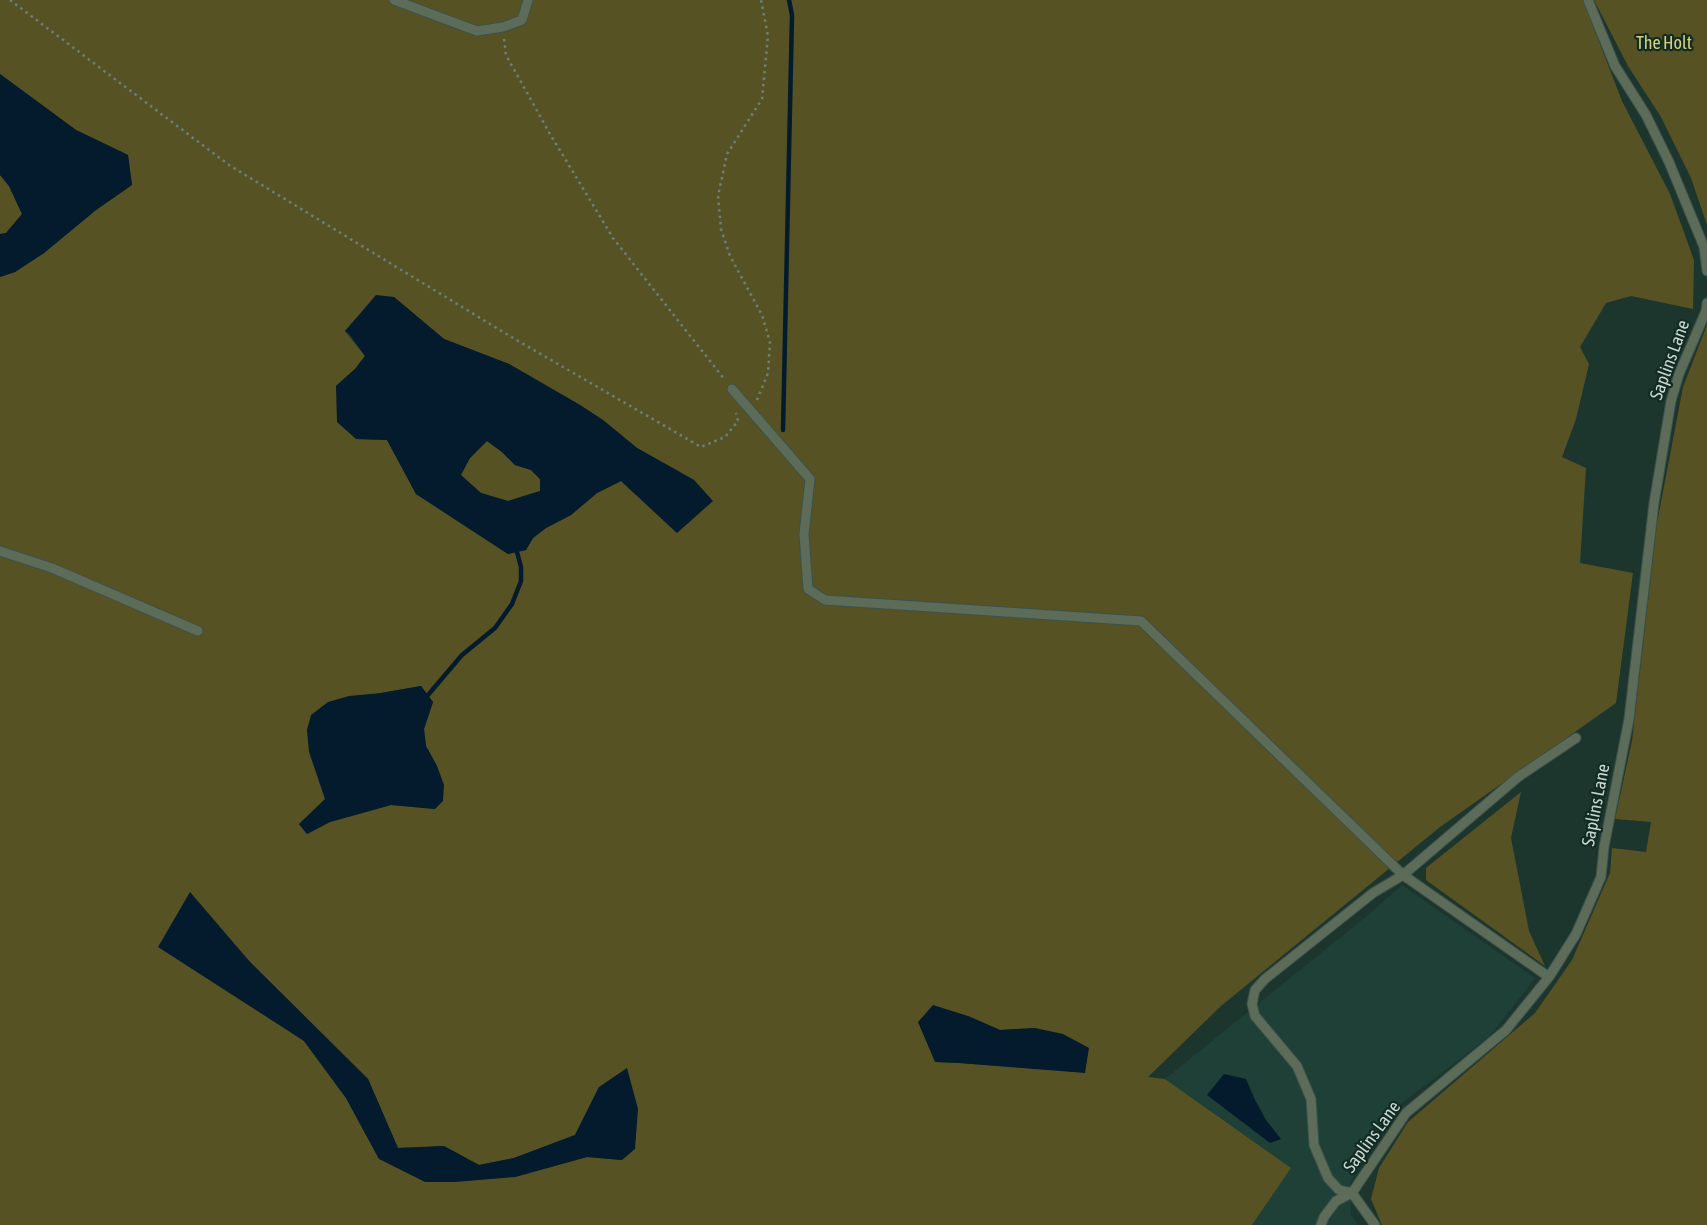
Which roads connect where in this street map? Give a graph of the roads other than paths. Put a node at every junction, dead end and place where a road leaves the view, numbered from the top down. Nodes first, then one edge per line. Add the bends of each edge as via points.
1 (394, 0) edge
2 (528, 0) edge
3 (1588, 0) edge
4 (1707, 271) edge
5 (1707, 303) edge
6 (732, 389) road end
7 (0, 552) edge
8 (198, 631) dead end
9 (1576, 738) dead end
10 (1403, 875) junction
11 (1549, 977) junction
12 (1352, 1193) junction
13 (1321, 1225) edge
14 (1375, 1225) edge

1 - 2 lane via 477,31 522,20
3 - 4 lane via 1615,66 1646,115 1669,162 1704,247
5 - 11 lane, Saplins Lane via 1671,401 1654,502 1630,718 1601,877 1576,934
6 - 10 lane via 810,479 804,534 808,589 826,600 1141,622
7 - 8 lane via 52,568
9 - 10 lane via 1518,777
10 - 11 lane
10 - 12 lane via 1373,893 1265,979 1255,990 1252,1004 1255,1016 1297,1066 1312,1099 1314,1145 1328,1178 1339,1190
11 - 12 lane, Saplins Lane via 1506,1030 1406,1113
12 - 13 lane via 1336,1201
12 - 14 lane, Saplins Lane

